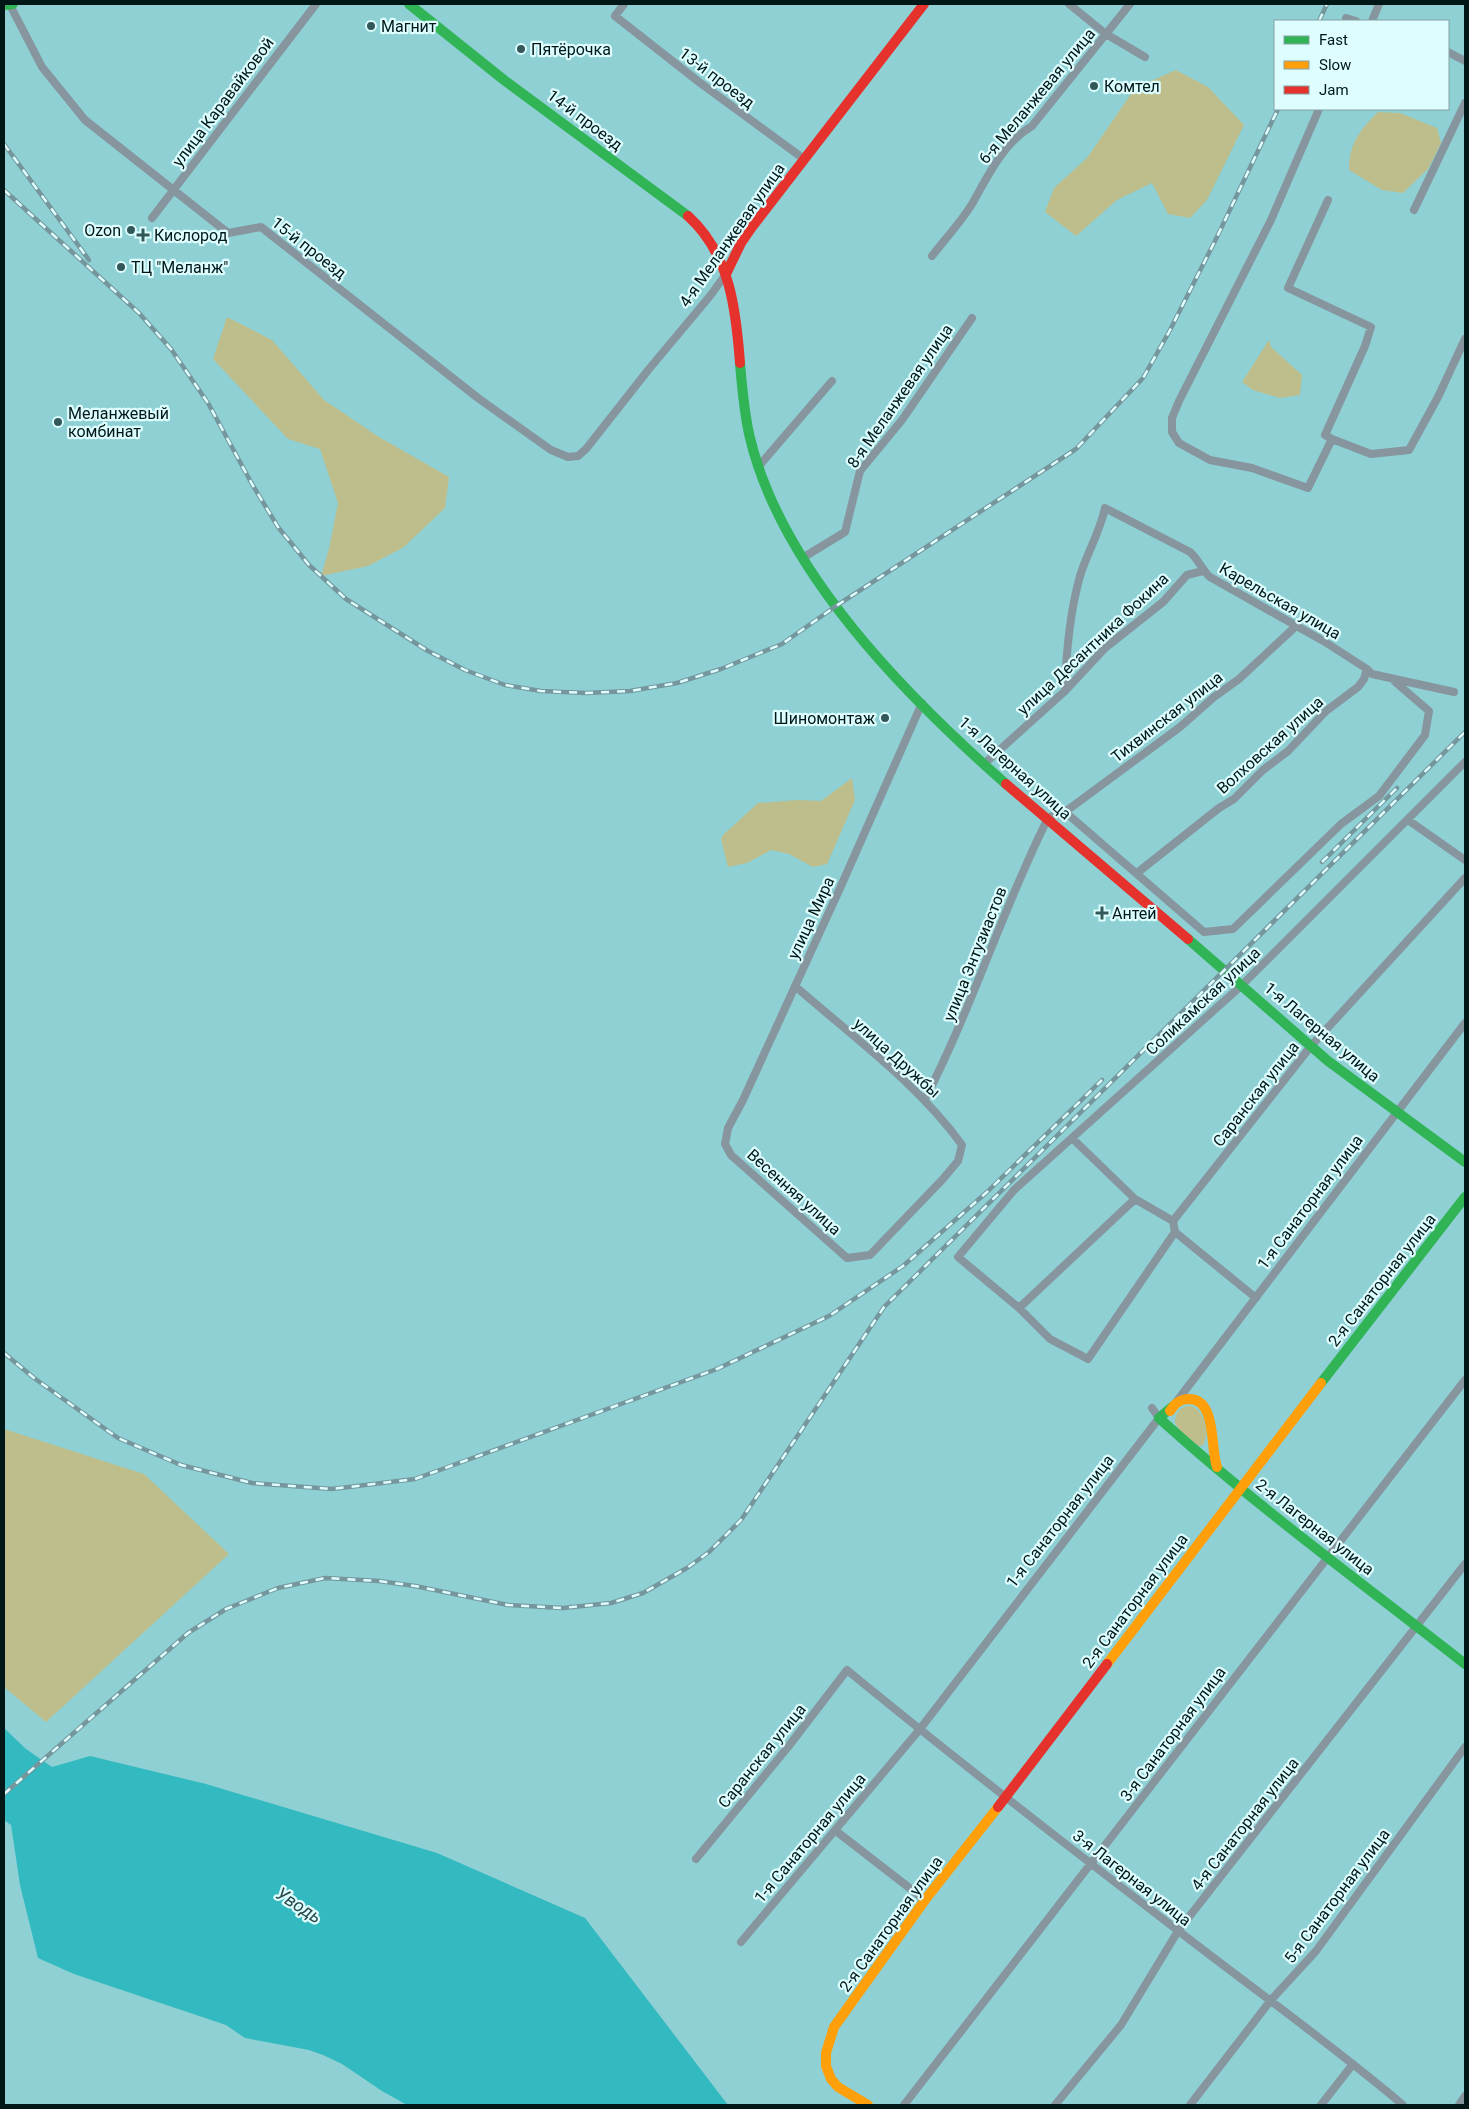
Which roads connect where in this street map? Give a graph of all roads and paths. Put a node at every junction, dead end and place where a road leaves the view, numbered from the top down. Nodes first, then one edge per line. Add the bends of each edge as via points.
1 (316, 4) edge
2 (409, 4) edge
3 (624, 4) edge
4 (924, 4) edge
5 (1070, 4) edge
6 (1130, 4) edge
7 (1379, 4) edge
8 (9, 5) edge
9 (1346, 18) dead end
10 (1353, 20) edge
11 (1372, 20) edge
12 (1106, 34) junction
13 (1449, 53) edge
14 (1145, 58) dead end
15 (1465, 61) edge
16 (1465, 103) edge
17 (1320, 110) edge
18 (804, 160) junction
19 (173, 189) junction
20 (1328, 200) dead end
21 (1414, 210) dead end
22 (152, 218) dead end
23 (932, 256) dead end
24 (726, 274) junction
25 (972, 318) dead end
26 (1465, 338) edge
27 (832, 381) dead end
28 (1332, 439) junction
29 (578, 456) joint
30 (759, 466) junction
31 (804, 557) junction
32 (1203, 571) junction
33 (1295, 626) junction
34 (1367, 669) junction
35 (1391, 679) junction
36 (1065, 691) junction
37 (1454, 692) dead end
38 (922, 703) junction
39 (1465, 762) edge
40 (984, 764) junction
41 (1064, 811) junction
42 (1048, 818) junction
43 (1408, 820) junction
44 (1465, 860) edge
45 (1137, 873) junction
46 (1465, 878) edge
47 (1242, 985) junction
48 (795, 986) junction
49 (1465, 1024) edge
50 (1311, 1046) junction
51 (925, 1099) junction
52 (1397, 1112) junction
53 (1073, 1139) junction
54 (725, 1144) joint
55 (1465, 1162) edge
56 (1465, 1197) edge
57 (1135, 1199) junction
58 (1173, 1221) junction
59 (1175, 1232) junction
60 (847, 1258) joint
61 (1256, 1298) junction
62 (1019, 1308) junction
63 (1465, 1380) edge
64 (1172, 1407) junction
65 (1152, 1408) dead end
66 (1159, 1418) junction
67 (1174, 1432) junction
68 (1217, 1468) junction
69 (1240, 1488) junction
70 (1327, 1556) junction
71 (1465, 1564) edge
72 (1417, 1626) junction
73 (1465, 1664) edge
74 (847, 1670) joint
75 (920, 1729) junction
76 (1465, 1747) edge
77 (1005, 1798) junction
78 (836, 1831) junction
79 (696, 1859) dead end
80 (1091, 1864) junction
81 (925, 1900) junction
82 (1178, 1931) junction
83 (741, 1942) dead end
84 (1271, 2000) junction
85 (1353, 2064) junction
86 (1465, 2096) edge
87 (868, 2105) edge
88 (904, 2105) edge
89 (1055, 2105) edge
90 (1190, 2105) edge
91 (1321, 2105) edge
92 (1403, 2105) edge
93 (1459, 2105) edge

1 - 19 street, улица Каравайковой
2 - 24 street, 14-й проезд via 696,223 709,238
3 - 18 street, 13-й проезд via 615,16
4 - 18 street, 4-я Меланжевая улица
5 - 12 street
6 - 12 street, 6-я Меланжевая улица
7 - 11 street
8 - 19 street, 15-й проезд via 42,67 84,120
9 - 10 street
12 - 14 street
12 - 23 street, 6-я Меланжевая улица via 1032,126 1011,143 971,205
13 - 15 street
16 - 21 street
17 - 28 street via 1271,220 1179,401 1172,418 1172,432 1180,442 1210,460 1252,468 1308,488
18 - 24 street, 4-я Меланжевая улица via 741,243
19 - 22 street, улица Каравайковой
19 - 29 street, 15-й проезд via 228,233 261,227 478,398 550,450 568,457
20 - 28 street via 1288,288 1371,327 1325,435
24 - 29 street, 4-я Меланжевая улица
24 - 30 street, 1-я Лагерная улица via 735,305 745,416
25 - 31 street, 8-я Меланжевая улица via 902,420 860,471 845,532
26 - 28 street via 1410,450 1371,454
27 - 30 street
30 - 31 street, 1-я Лагерная улица via 787,530
31 - 38 street, 1-я Лагерная улица via 862,639
32 - 33 street, Карельская улица
32 - 36 street, улица Десантника Фокина via 1187,575 1164,602 1105,648
32 - 36 street, Карельская улица via 1190,552 1105,508 1080,576
33 - 34 street, Карельская улица
33 - 41 street, Тихвинская улица via 1239,679 1180,727
34 - 35 street, Карельская улица via 1372,674
34 - 45 street, Волховская улица via 1358,687 1326,711 1288,751 1234,799
35 - 37 street, Карельская улица
35 - 45 street via 1429,711 1425,735 1379,796 1341,824 1233,929 1204,932
36 - 40 street, улица Десантника Фокина
38 - 40 street, 1-я Лагерная улица
38 - 48 street, улица Мира
39 - 43 street, Соликамская улица
40 - 42 street, 1-я Лагерная улица
41 - 42 street, Тихвинская улица
41 - 45 street
42 - 47 street, 1-я Лагерная улица
42 - 51 street, улица Энтузиастов via 952,1045
43 - 44 street
43 - 47 street, Соликамская улица
46 - 50 street, Саранская улица
47 - 50 street, 1-я Лагерная улица
47 - 53 street, Соликамская улица
48 - 51 street, улица Дружбы
48 - 54 street, улица Мира via 728,1128
49 - 52 street, 1-я Санаторная улица
50 - 52 street, 1-я Лагерная улица
50 - 58 street, Саранская улица
51 - 60 street, улица Дружбы via 962,1145 958,1161 870,1254
52 - 55 street, 1-я Лагерная улица
52 - 61 street, 1-я Санаторная улица
53 - 57 street
53 - 62 street, Соликамская улица via 1014,1190 958,1257
54 - 60 street, Весенняя улица via 731,1155
56 - 69 street, 2-я Санаторная улица
57 - 58 street
57 - 62 street
58 - 59 street
59 - 61 street
59 - 62 street via 1088,1359 1050,1340
61 - 64 street, 1-я Санаторная улица
63 - 70 street, 3-я Санаторная улица
64 - 66 street, 1-я Санаторная улица
64 - 67 street via 1169,1420
64 - 68 street via 1190,1398 1206,1407 1212,1434 1212,1457
65 - 66 street, 2-я Лагерная улица
66 - 67 street, 2-я Лагерная улица
66 - 75 street, 1-я Санаторная улица
67 - 68 street, 2-я Лагерная улица
68 - 69 street, 2-я Лагерная улица
69 - 70 street, 2-я Лагерная улица
69 - 77 street, 2-я Санаторная улица
70 - 72 street, 2-я Лагерная улица
70 - 80 street, 3-я Санаторная улица
71 - 72 street, 4-я Санаторная улица
72 - 73 street, 2-я Лагерная улица
72 - 82 street, 4-я Санаторная улица
74 - 75 street, 3-я Лагерная улица
74 - 79 street, Саранская улица
75 - 77 street, 3-я Лагерная улица
75 - 78 street, 1-я Санаторная улица
76 - 84 street, 5-я Санаторная улица via 1316,1951
77 - 80 street, 3-я Лагерная улица
77 - 81 street, 2-я Санаторная улица
78 - 81 street
78 - 83 street, 1-я Санаторная улица
80 - 82 street, 3-я Лагерная улица
80 - 88 street, 3-я Санаторная улица
81 - 87 street, 2-я Санаторная улица via 834,2027 826,2053 831,2079 838,2087
82 - 84 street, 3-я Лагерная улица
82 - 89 street, 4-я Санаторная улица via 1121,2025
84 - 85 street, 3-я Лагерная улица
84 - 90 street, 5-я Санаторная улица
85 - 91 street
85 - 92 street, 3-я Лагерная улица
86 - 93 street

